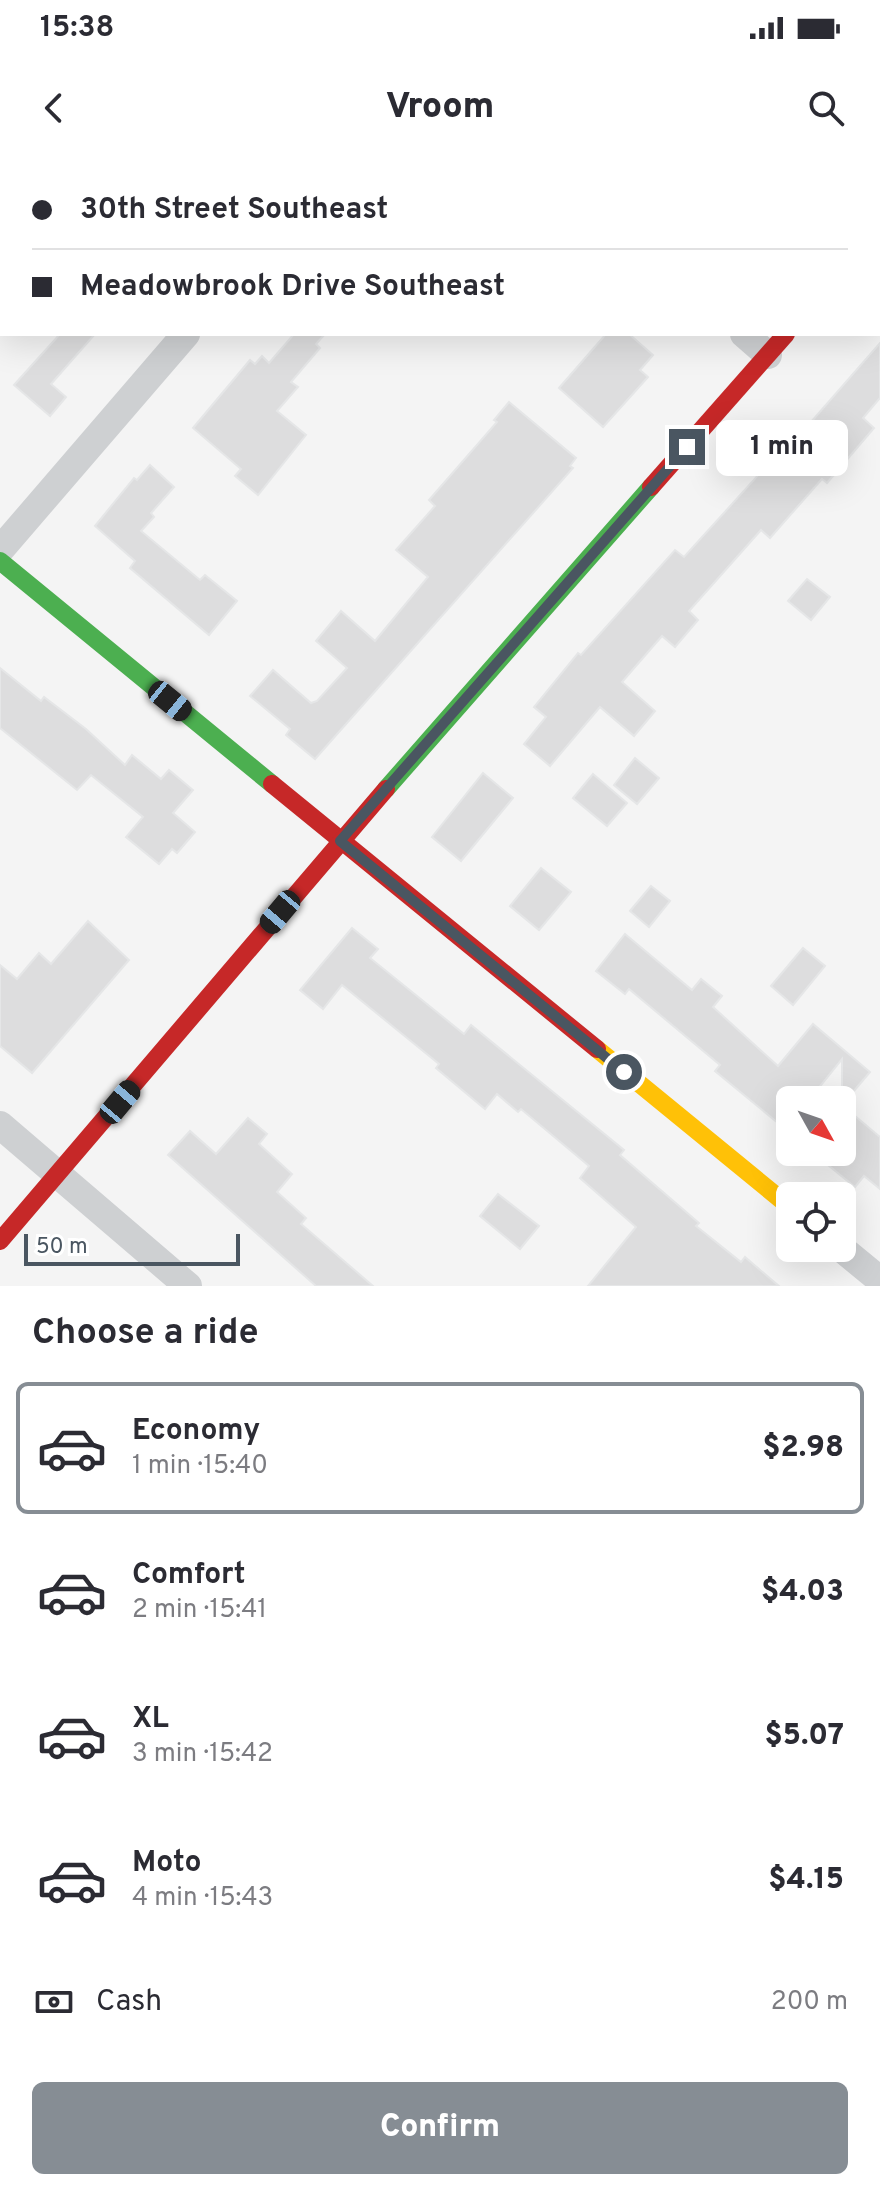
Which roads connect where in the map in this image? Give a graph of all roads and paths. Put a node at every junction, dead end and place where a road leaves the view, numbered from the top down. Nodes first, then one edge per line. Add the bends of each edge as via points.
1 (184, 336) edge
2 (751, 336) edge
3 (777, 344) edge
4 (0, 550) edge
5 (0, 561) edge
6 (340, 841) junction
7 (0, 1125) edge
8 (59, 1173) junction
9 (776, 1196) edge
10 (0, 1241) edge
11 (856, 1260) edge
12 (880, 1280) edge
13 (188, 1286) edge

1 - 4 street
2 - 3 street
3 - 6 street
5 - 6 street
6 - 8 street
6 - 9 street
7 - 8 street
8 - 10 street
8 - 13 street
11 - 12 street

